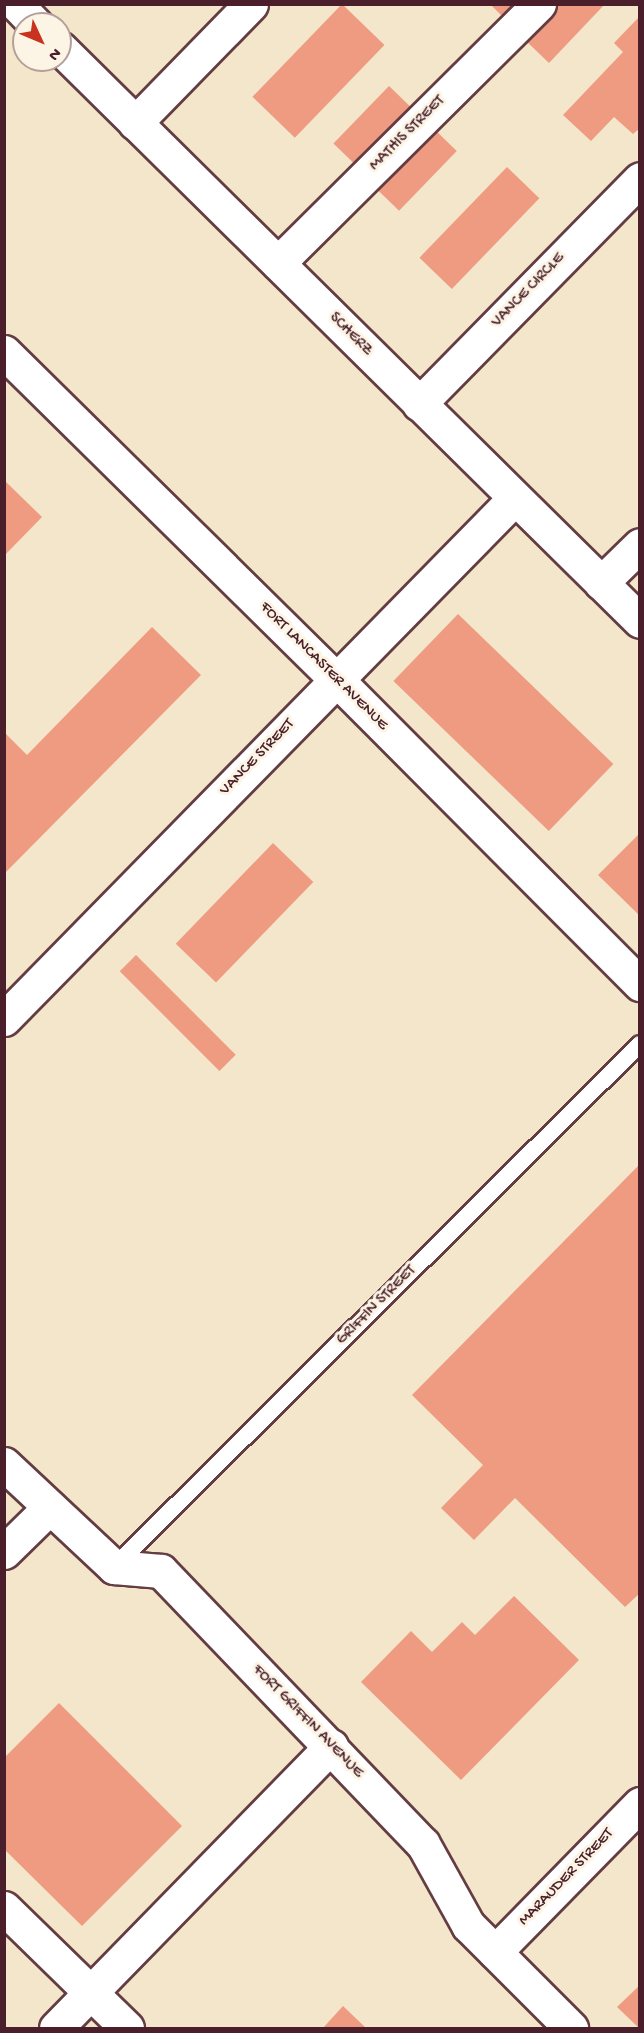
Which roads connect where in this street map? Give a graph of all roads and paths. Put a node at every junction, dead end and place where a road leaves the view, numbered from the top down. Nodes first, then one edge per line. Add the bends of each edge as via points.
1 (251, 4) edge
2 (539, 4) edge
3 (72, 60) edge
4 (135, 123) junction
5 (639, 179) edge
6 (278, 263) junction
7 (4, 352) edge
8 (419, 404) junction
9 (514, 499) junction
10 (639, 544) edge
11 (601, 583) junction
12 (639, 621) edge
13 (336, 679) junction
14 (639, 984) edge
15 (4, 1019) edge
16 (639, 1044) edge
17 (4, 1464) edge
18 (50, 1507) junction
19 (4, 1552) edge
20 (114, 1567) junction
21 (332, 1746) junction
22 (639, 1804) edge
23 (4, 1908) edge
24 (495, 1952) junction
25 (91, 1993) junction
26 (56, 2028) edge
27 (127, 2028) edge
28 (571, 2028) edge

1 - 4 street
2 - 6 street, MATHIS STREET
3 - 4 street, SCHERZ
4 - 6 street, SCHERZ
5 - 8 street, VANCE CIRCLE
6 - 8 street, SCHERZ
7 - 13 street, FORT LANCASTER AVENUE
8 - 9 street, SCHERZ
9 - 11 street, SCHERZ
9 - 13 street, VANCE STREET
10 - 11 street
11 - 12 street, SCHERZ
13 - 14 street, FORT LANCASTER AVENUE
13 - 15 street, VANCE STREET
16 - 20 lane, GRIFFIN STREET
17 - 18 street
18 - 19 street
18 - 20 street
20 - 21 street, FORT GRIFFIN AVENUE via 161,1571
21 - 24 street, FORT GRIFFIN AVENUE via 423,1844 468,1924
21 - 25 street
22 - 24 street, MARAUDER STREET
23 - 25 street
24 - 28 street, FORT GRIFFIN AVENUE
25 - 26 street
25 - 27 street

